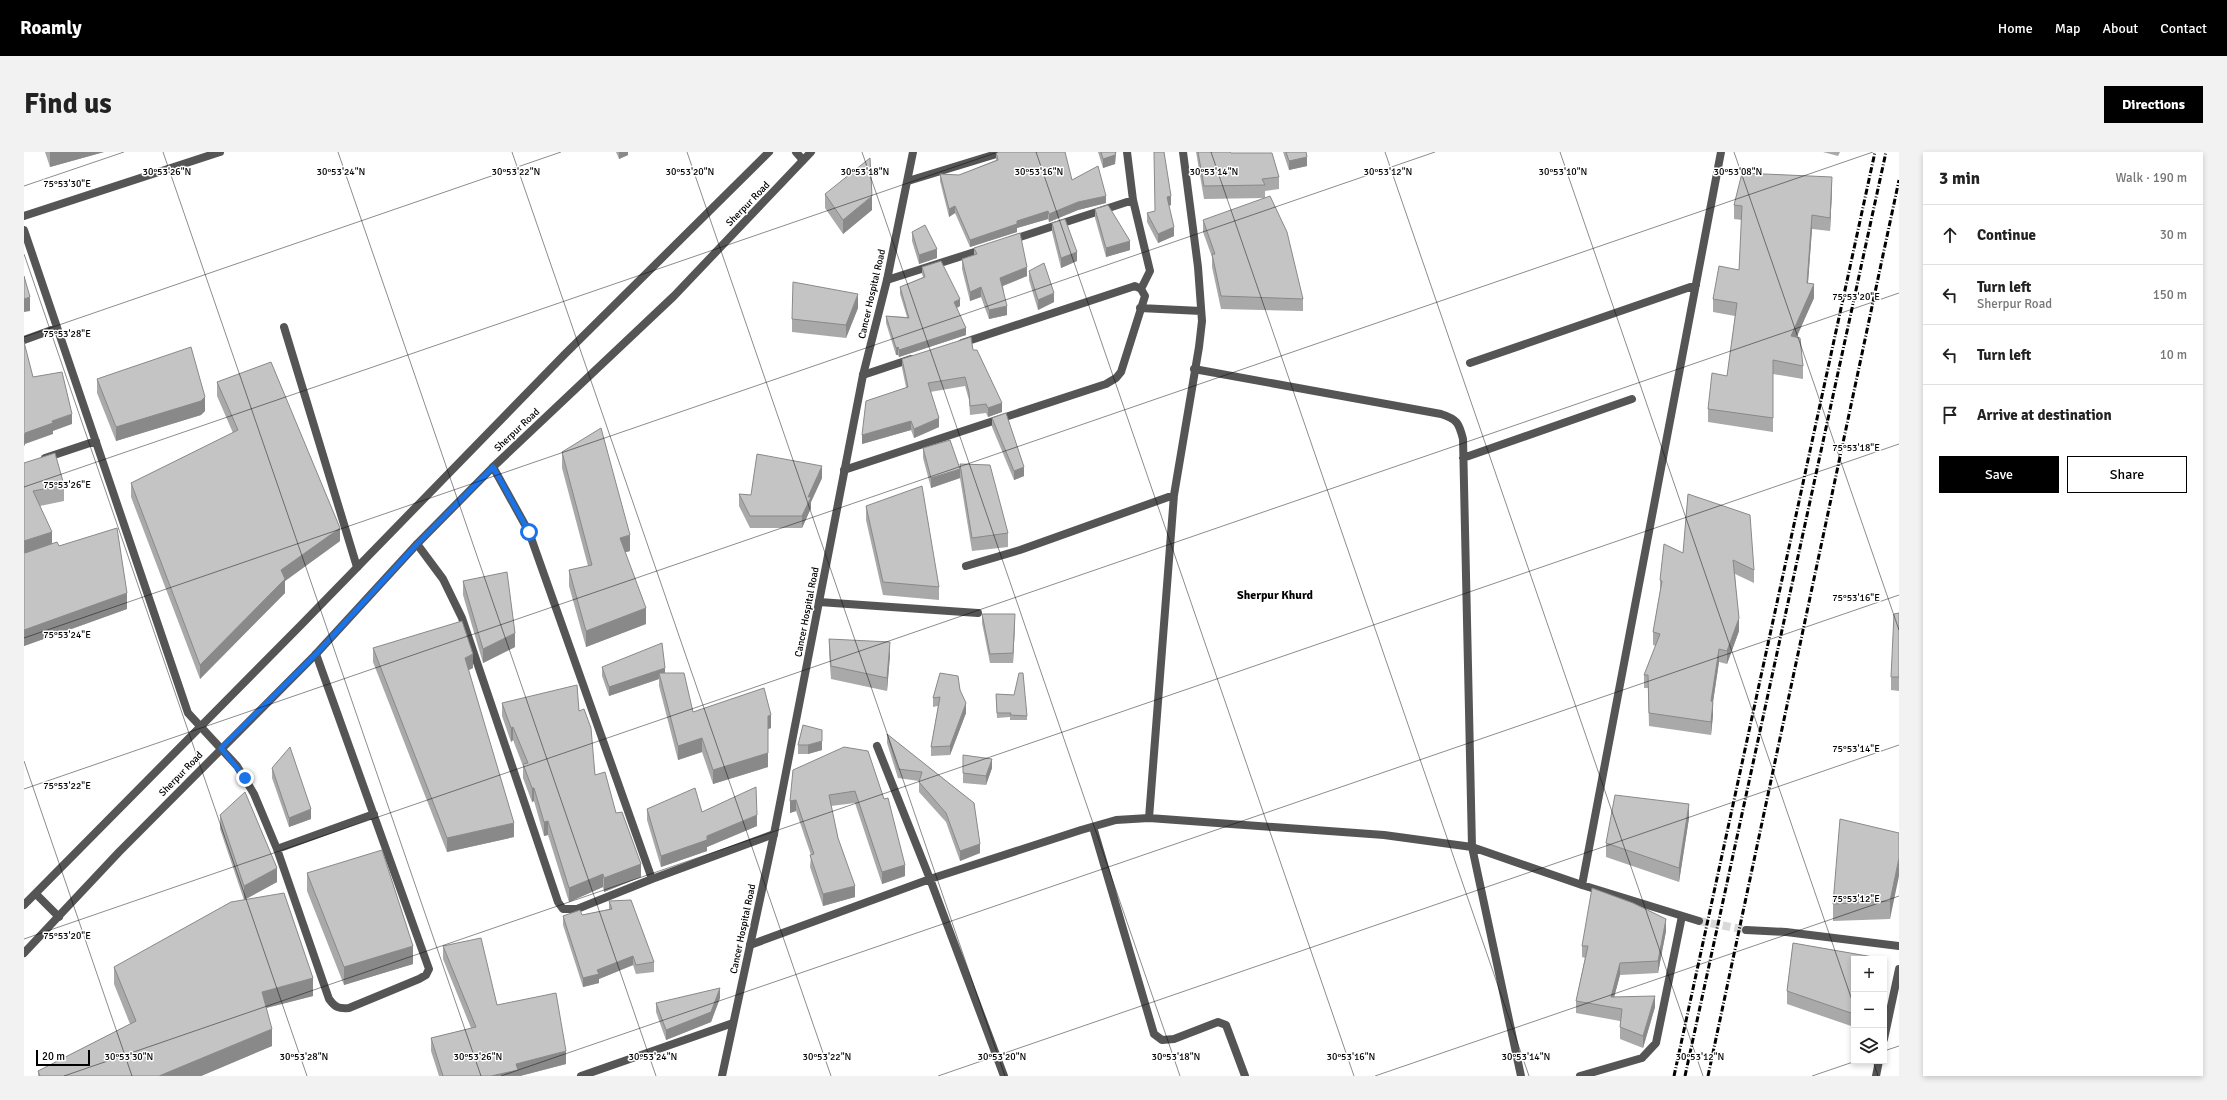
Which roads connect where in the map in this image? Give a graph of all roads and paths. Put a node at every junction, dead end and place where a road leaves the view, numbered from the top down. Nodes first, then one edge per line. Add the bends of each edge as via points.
1 (220, 152) edge
2 (769, 152) edge
3 (796, 152) edge
4 (811, 152) edge
5 (913, 152) edge
6 (1003, 152) edge
7 (1127, 152) edge
8 (1182, 152) edge
9 (1721, 152) edge
10 (803, 160) junction
11 (908, 181) junction
12 (1133, 200) junction
13 (24, 216) edge
14 (24, 230) edge
15 (887, 280) junction
16 (1696, 285) junction
17 (1141, 289) junction
18 (1140, 308) junction
19 (1201, 312) junction
20 (284, 327) dead end
21 (57, 328) junction
22 (24, 340) edge
23 (954, 345) edge
24 (916, 358) edge
25 (1470, 363) dead end
26 (1194, 369) junction
27 (863, 375) junction
28 (1632, 399) dead end
29 (96, 441) junction
30 (1463, 458) junction
31 (38, 460) edge
32 (493, 467) junction
33 (844, 470) junction
34 (1174, 495) junction
35 (417, 544) junction
36 (966, 566) dead end
37 (357, 567) junction
38 (819, 602) junction
39 (978, 613) dead end
40 (316, 654) junction
41 (201, 727) junction
42 (877, 746) dead end
43 (221, 748) junction
44 (374, 814) junction
45 (1149, 818) junction
46 (1093, 827) junction
47 (774, 834) junction
48 (1472, 847) junction
49 (277, 850) junction
50 (930, 879) junction
51 (652, 880) junction
52 (1582, 885) junction
53 (36, 894) junction
54 (24, 905) edge
55 (1682, 916) junction
56 (58, 917) junction
57 (1699, 921) tunnel mouth
58 (1746, 930) tunnel mouth
59 (750, 945) junction
60 (1899, 946) edge
61 (24, 953) edge
62 (1899, 969) edge
63 (733, 1023) junction
64 (1886, 1028) edge
65 (1878, 1064) edge
66 (581, 1076) edge
67 (722, 1076) edge
68 (1004, 1076) edge
69 (1245, 1076) edge
70 (1521, 1076) edge
71 (1580, 1076) edge
72 (1876, 1076) edge

1 - 13 street
2 - 37 street, Sherpur Road via 565,354
3 - 10 street
4 - 10 street, Sherpur Road
5 - 11 street, Cancer Hospital Road
6 - 11 street
7 - 12 street
8 - 19 street via 1198,267
9 - 16 street
10 - 32 street, Sherpur Road via 674,296
11 - 15 street, Cancer Hospital Road
12 - 15 street
12 - 17 street via 1150,271
14 - 21 street
15 - 27 street, Cancer Hospital Road
16 - 25 street
16 - 52 street
17 - 18 street via 1145,296
17 - 23 street via 1135,286
18 - 19 street
18 - 33 street via 1121,372 1106,384
19 - 26 street via 1199,347
20 - 37 street
21 - 22 street
21 - 29 street
24 - 27 street
26 - 30 street via 1453,418 1460,426
26 - 34 street
27 - 33 street, Cancer Hospital Road
28 - 30 street
29 - 31 street
29 - 41 street via 122,531 188,714
30 - 48 street
32 - 35 street, Sherpur Road
32 - 51 street via 529,532
33 - 38 street, Cancer Hospital Road
34 - 36 street via 1020,550
34 - 45 street
35 - 40 street, Sherpur Road
35 - 51 street via 443,579 462,618 558,902 563,909 577,909
37 - 41 street, Sherpur Road
38 - 39 street
38 - 47 street, Cancer Hospital Road
40 - 43 street, Sherpur Road
40 - 44 street
41 - 43 street
41 - 53 street, Sherpur Road
42 - 50 street
43 - 49 street via 254,794
43 - 56 street, Sherpur Road
44 - 49 street
44 - 49 street via 429,969 426,975 419,979 348,1008 335,1007 329,999
45 - 46 street via 1116,820
45 - 48 street via 1384,835
46 - 50 street
46 - 69 street via 1154,1034 1162,1040 1174,1039 1218,1022 1226,1025
47 - 51 street
47 - 59 street, Cancer Hospital Road
48 - 52 street
48 - 70 street
50 - 59 street
50 - 68 street
52 - 55 street
53 - 54 street, Sherpur Road
53 - 56 street
55 - 57 street
55 - 71 street via 1656,1044 1642,1058
56 - 61 street, Sherpur Road
58 - 60 street via 1786,932
59 - 63 street, Cancer Hospital Road
62 - 64 street
63 - 66 street
63 - 67 street, Cancer Hospital Road
65 - 72 street

